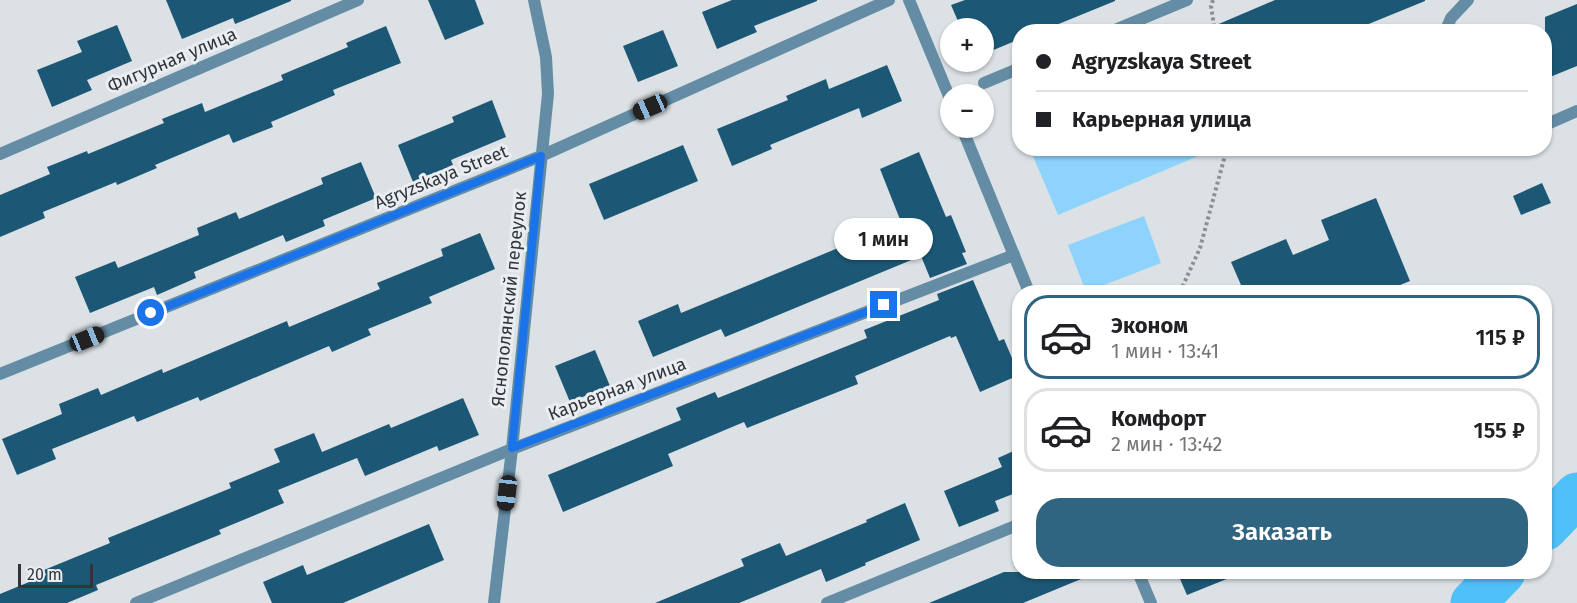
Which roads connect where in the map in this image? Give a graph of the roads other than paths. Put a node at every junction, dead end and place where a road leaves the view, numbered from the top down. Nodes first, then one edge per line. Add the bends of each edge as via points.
1 (358, 0) edge
2 (534, 0) edge
3 (889, 0) edge
4 (909, 0) edge
5 (1187, 0) edge
6 (1468, 0) edge
7 (1129, 24) edge
8 (1448, 24) edge
9 (1012, 71) edge
10 (984, 83) dead end
11 (944, 84) edge
12 (1577, 111) edge
13 (1552, 122) edge
14 (966, 138) edge
15 (0, 154) edge
16 (541, 156) junction
17 (1014, 255) junction
18 (1026, 285) edge
19 (0, 374) edge
20 (512, 448) junction
21 (1012, 527) edge
22 (1141, 579) edge
23 (136, 603) edge
24 (494, 603) edge
25 (827, 603) edge
26 (1151, 603) edge

1 - 15 street, Фигурная улица
2 - 16 street, Яснополянский переулок via 546,57 548,94
3 - 16 street, Agryzskaya Street
4 - 11 street
5 - 7 street
6 - 8 street
9 - 10 street
12 - 13 street
14 - 17 street
16 - 19 street, Agryzskaya Street
16 - 20 street, Яснополянский переулок
17 - 18 street
17 - 20 street, Карьерная улица
20 - 23 street, Карьерная улица
20 - 24 street, Яснополянский переулок
21 - 25 street
22 - 26 street

